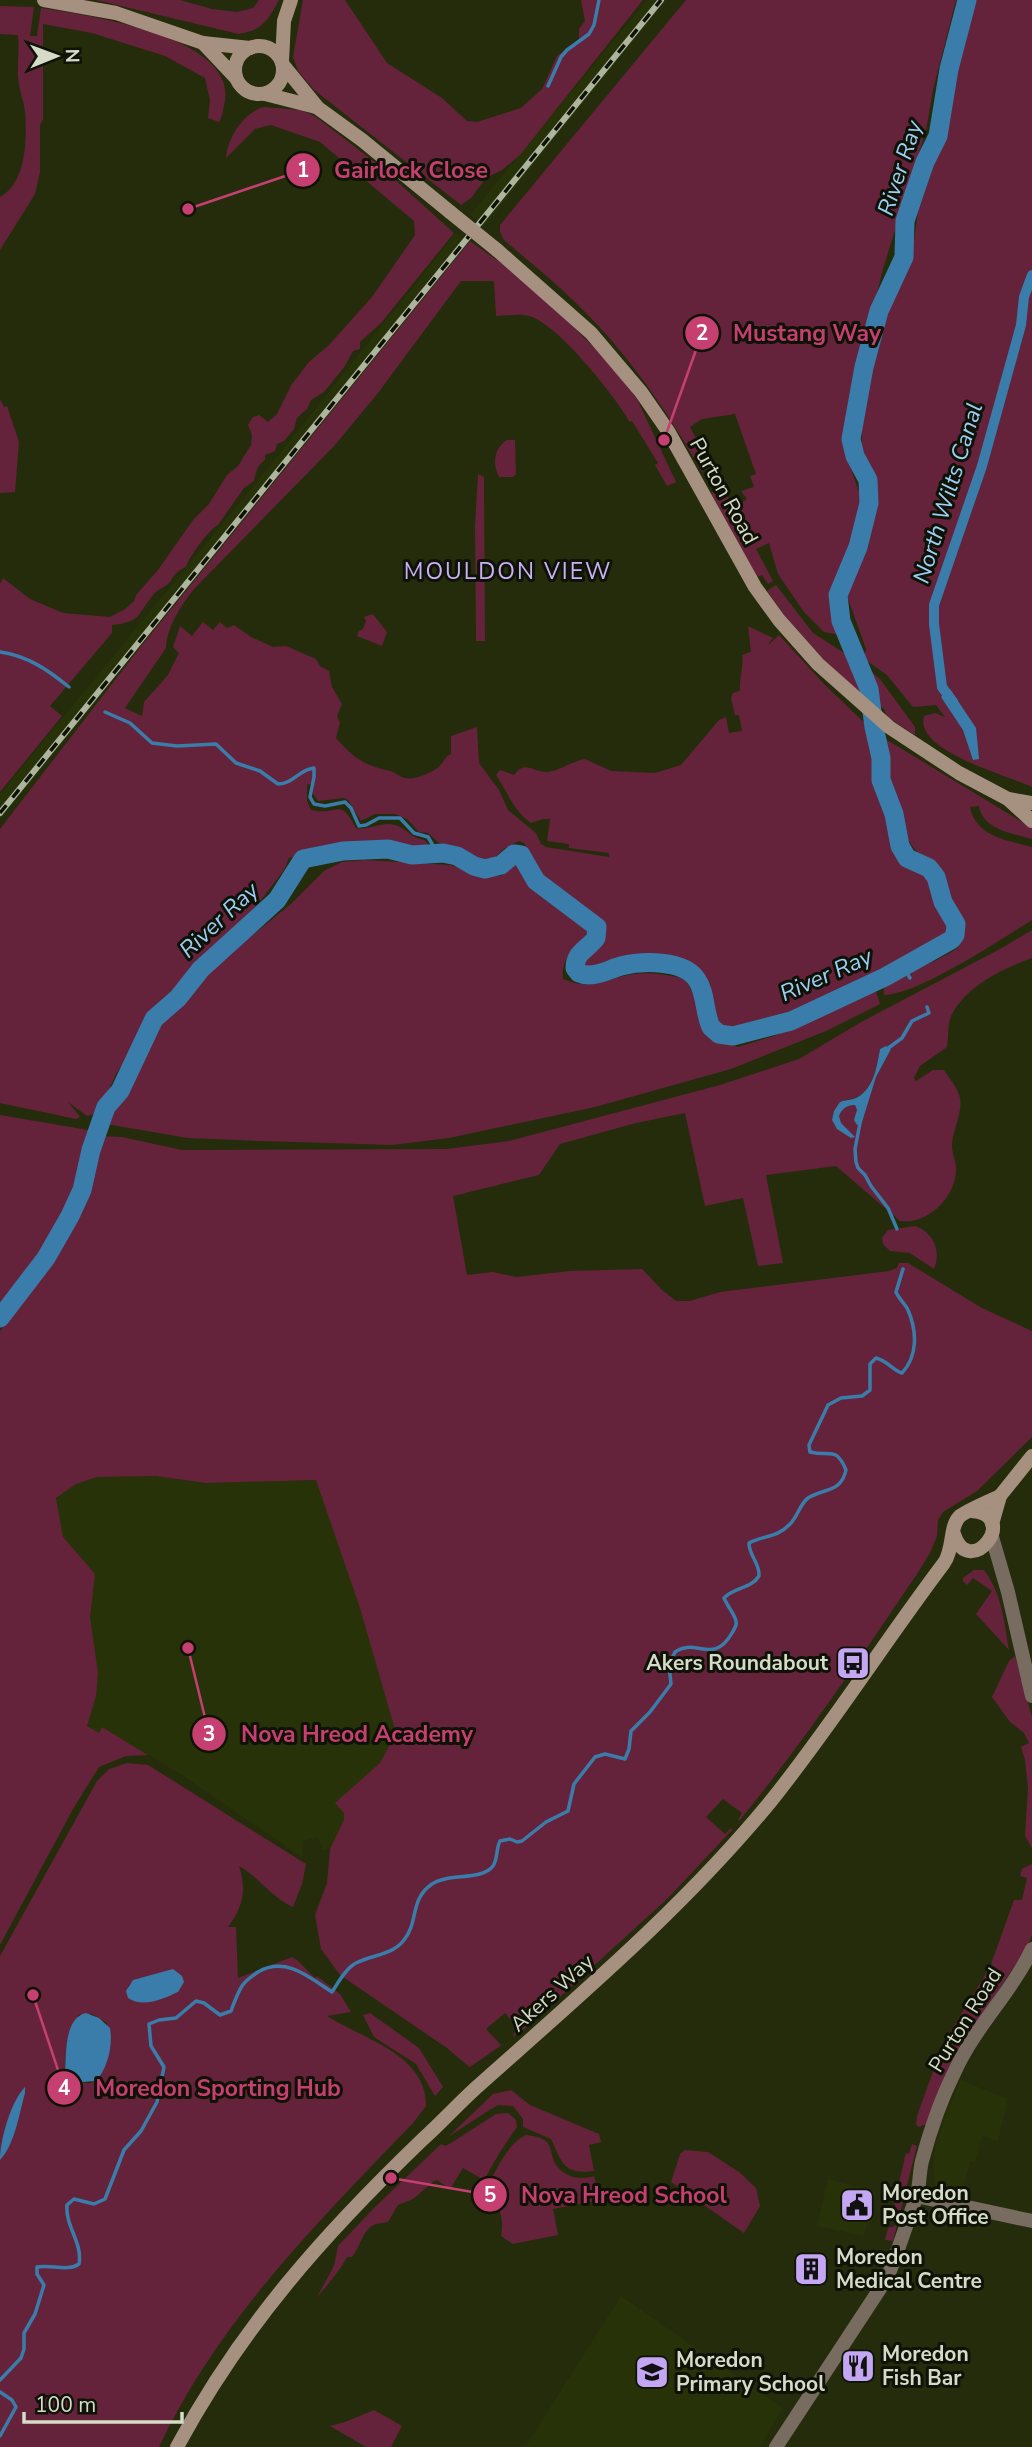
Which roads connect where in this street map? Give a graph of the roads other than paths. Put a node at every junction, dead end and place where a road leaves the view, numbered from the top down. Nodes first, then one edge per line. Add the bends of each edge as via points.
1 (44, 0) edge
2 (290, 0) edge
3 (284, 21) junction
4 (203, 43) junction
5 (252, 47) junction
6 (282, 63) junction
7 (235, 77) junction
8 (265, 94) junction
9 (318, 108) junction
10 (1008, 799) junction
11 (1032, 803) edge
12 (1032, 821) edge
13 (1032, 1456) edge
14 (1000, 1496) junction
15 (972, 1511) junction
16 (992, 1531) junction
17 (954, 1534) junction
18 (972, 1550) junction
19 (946, 1560) junction
20 (1001, 1571) junction
21 (1032, 1696) edge
22 (1032, 1949) edge
23 (916, 2196) junction
24 (1032, 2221) edge
25 (177, 2447) edge
26 (776, 2447) edge

1 - 4 main road via 127,16
2 - 3 main road
3 - 5 main road
3 - 6 main road
4 - 5 main road
4 - 7 main road
5 - 6 main road via 272,49
5 - 7 main road via 237,59
6 - 8 main road via 280,84
6 - 9 main road, Purton Road
7 - 8 main road via 247,92
8 - 9 main road, Purton Road
9 - 10 main road, Purton Road, bridge via 497,250 592,333 668,431 759,594 824,671 889,727 958,773
10 - 11 main road, Purton Road
10 - 12 main road, Purton Road
13 - 14 main road
14 - 15 main road
14 - 16 main road
15 - 16 main road via 984,1514
15 - 17 main road via 960,1516
16 - 18 main road via 984,1548
16 - 20 street
17 - 18 main road via 960,1546
17 - 19 main road, Akers Way
18 - 19 main road, Akers Way
18 - 20 street
19 - 25 main road, Akers Way via 795,1769 727,1853 667,1916 461,2101 334,2228 238,2347
20 - 21 street
22 - 23 street, Purton Road via 956,2068 930,2136
23 - 24 street
23 - 26 street, Purton Road via 897,2256 879,2293

